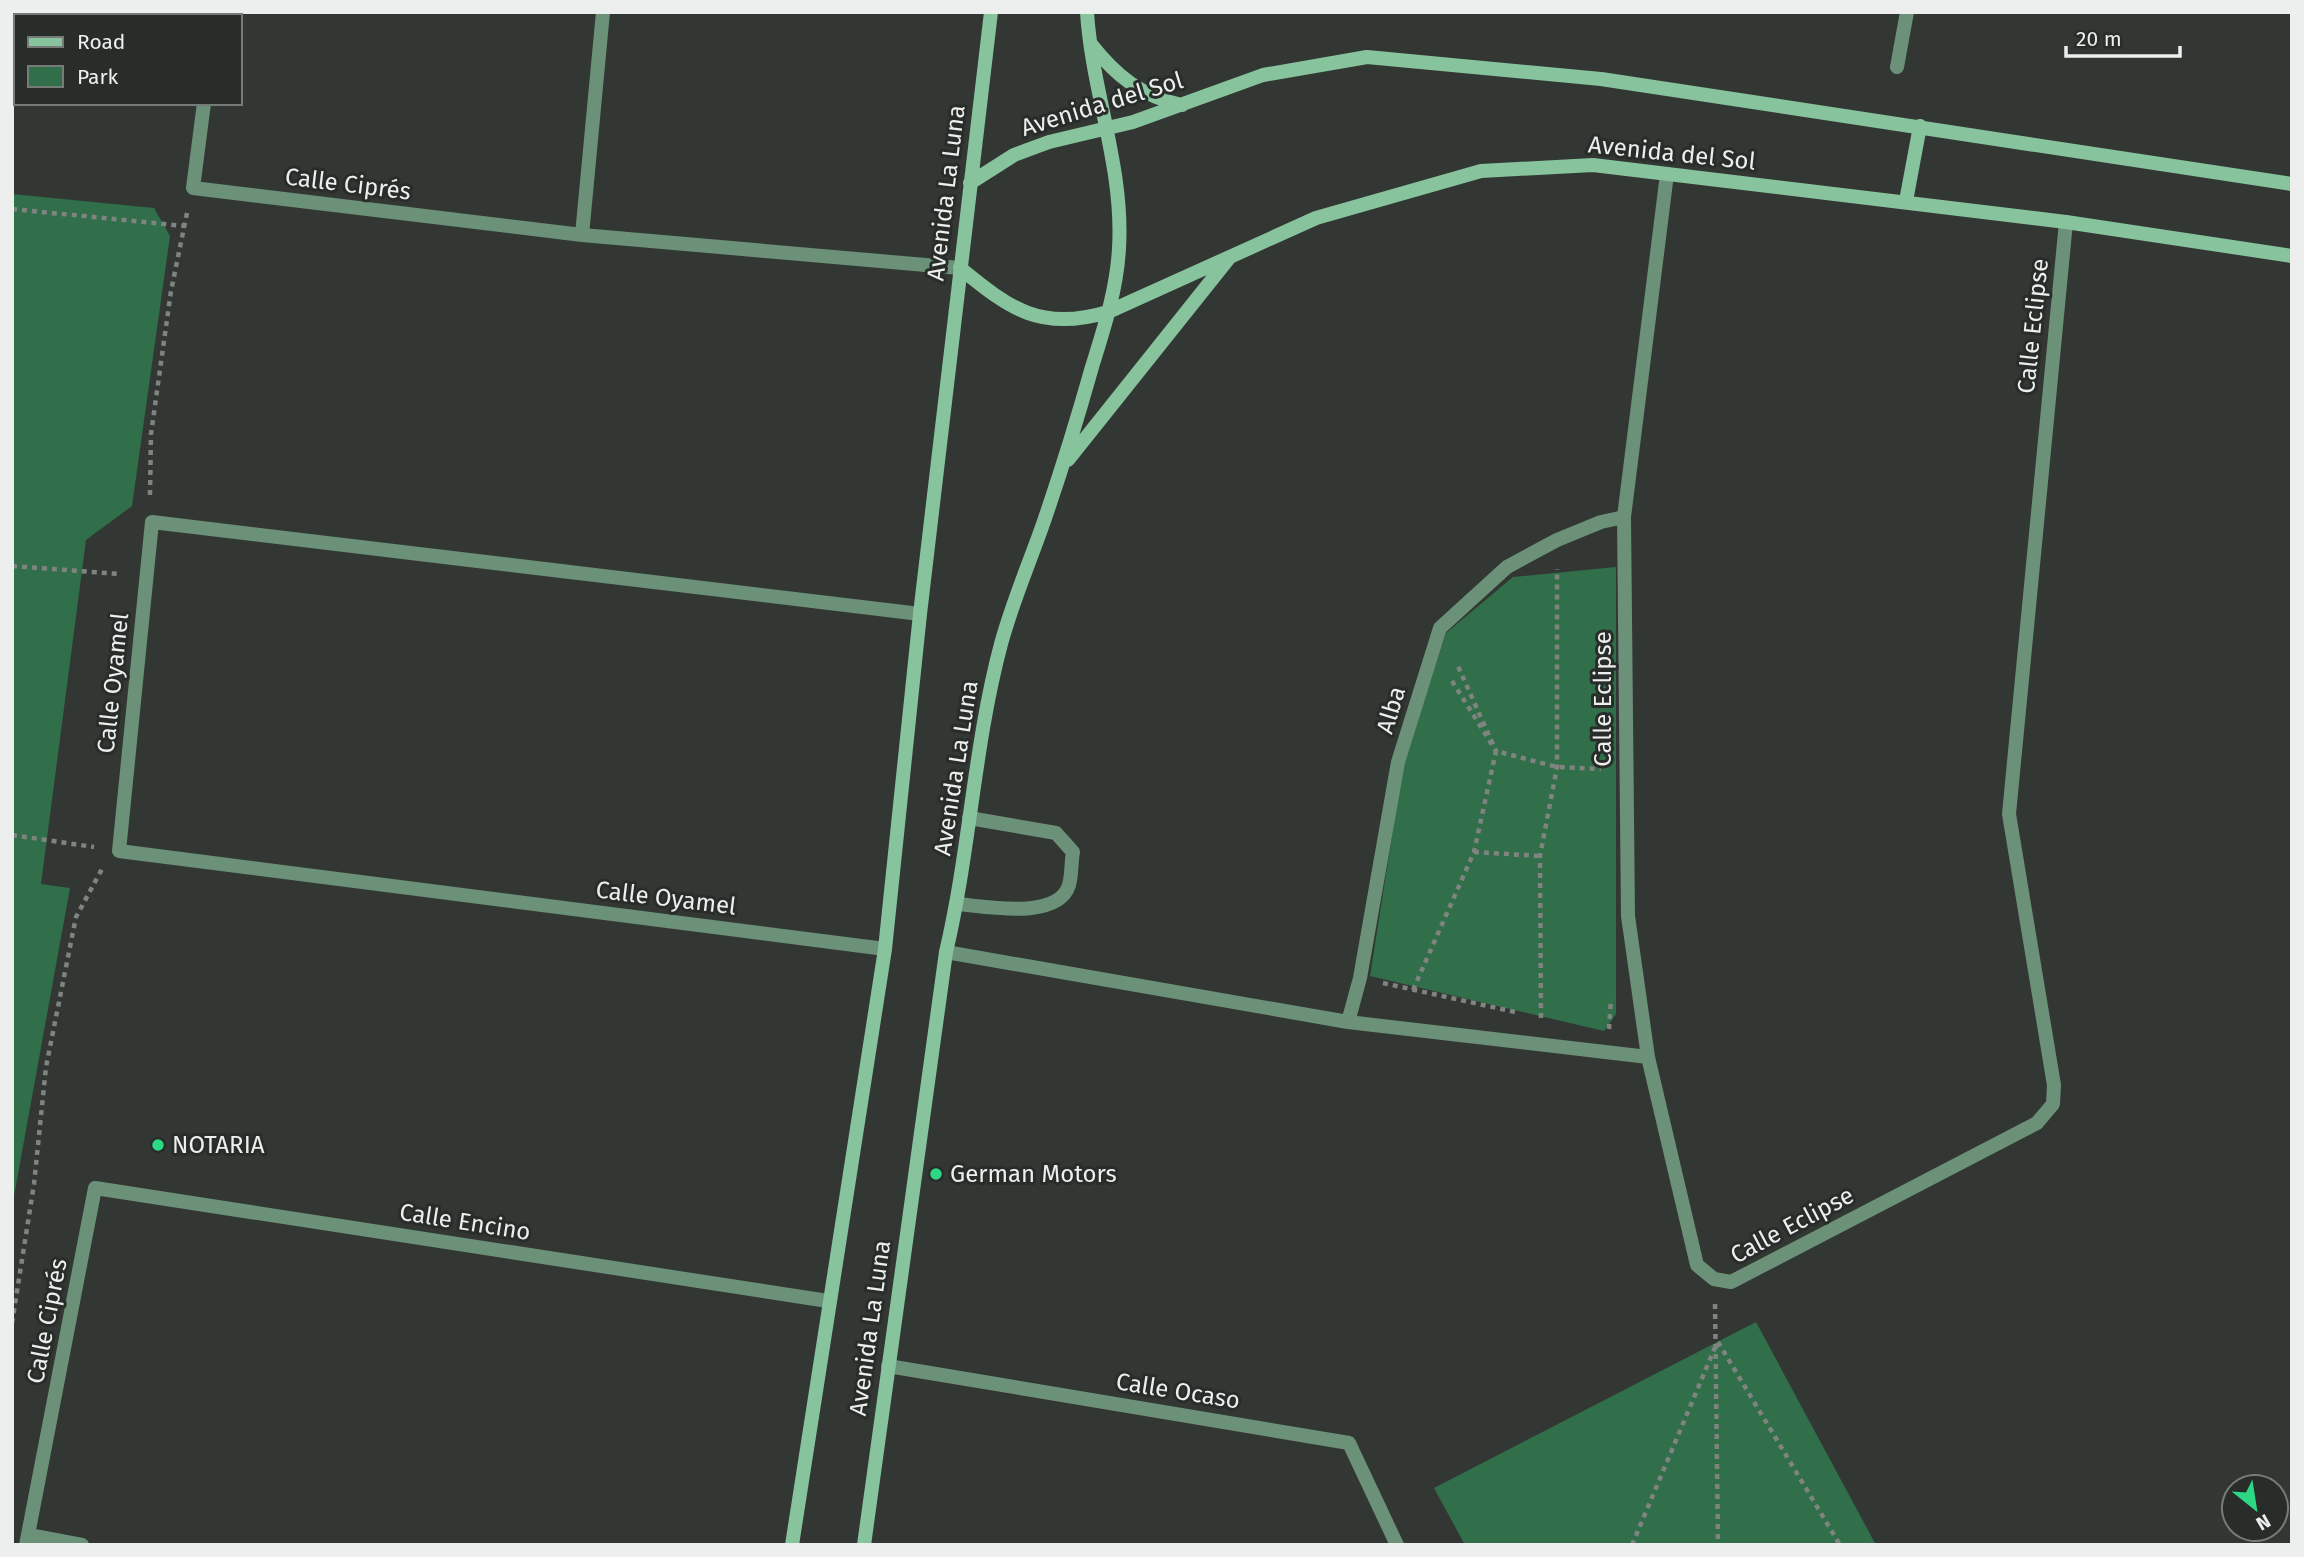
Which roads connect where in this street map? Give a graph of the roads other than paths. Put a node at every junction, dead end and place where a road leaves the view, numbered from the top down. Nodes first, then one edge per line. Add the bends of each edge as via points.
1 (603, 12) edge
2 (991, 12) edge
3 (1087, 12) edge
4 (1907, 12) edge
5 (1090, 43) junction
6 (1897, 67) dead end
7 (204, 105) edge
8 (1183, 105) junction
9 (1920, 126) junction
10 (1104, 130) junction
11 (1667, 174) junction
12 (970, 183) junction
13 (2292, 184) edge
14 (1906, 201) junction
15 (2066, 222) junction
16 (582, 235) junction
17 (1233, 254) junction
18 (2292, 256) edge
19 (960, 268) junction
20 (1108, 312) junction
21 (1063, 467) junction
22 (1624, 517) junction
23 (920, 614) junction
24 (969, 818) junction
25 (957, 904) junction
26 (885, 949) junction
27 (946, 952) junction
28 (1348, 1022) junction
29 (1648, 1057) junction
30 (95, 1188) joint
31 (828, 1301) junction
32 (888, 1366) junction
33 (28, 1540) edge
34 (82, 1545) edge
35 (792, 1545) edge
36 (864, 1545) edge
37 (1397, 1545) edge

1 - 16 street
2 - 12 main road, Avenida La Luna
3 - 5 main road, Avenida La Luna
4 - 6 street
5 - 8 main road via 1128,83 1152,97
5 - 10 main road, Avenida La Luna
7 - 16 street, Calle Ciprés via 192,188
8 - 9 main road, Avenida del Sol via 1263,75 1367,57 1601,79
8 - 10 main road, Avenida del Sol
9 - 13 main road, Avenida del Sol
9 - 14 main road
10 - 12 main road, Avenida del Sol via 1022,152
10 - 20 main road, Avenida La Luna via 1119,211 1119,249
11 - 14 main road, Avenida del Sol
11 - 17 main road, Avenida del Sol via 1593,165 1480,171 1316,218
11 - 22 street, Calle Eclipse
12 - 19 main road, Avenida La Luna
14 - 15 main road, Avenida del Sol
15 - 18 main road, Avenida del Sol
15 - 29 street, Calle Eclipse via 2008,814 2053,1104 2037,1123 1731,1282 1714,1279 1698,1265
16 - 19 street, Calle Ciprés
17 - 20 main road, Avenida del Sol
17 - 21 main road
19 - 20 main road, Avenida del Sol via 1002,301 1037,318 1068,321
19 - 23 main road, Avenida La Luna
20 - 21 main road, Avenida La Luna
21 - 24 main road, Avenida La Luna via 1001,643
22 - 28 street, Alba via 1557,540 1507,567 1440,628 1398,762
22 - 29 street, Calle Eclipse via 1628,916
23 - 26 main road, Avenida La Luna
23 - 26 street, Calle Oyamel via 152,522 119,850
24 - 25 main road, Avenida La Luna
24 - 25 street via 1056,833 1073,852 1069,888 1050,906
25 - 27 main road, Avenida La Luna
26 - 31 main road, Avenida La Luna
27 - 28 street
27 - 32 main road, Avenida La Luna
28 - 29 street
30 - 31 street, Calle Encino
30 - 33 street, Calle Ciprés
31 - 35 main road, Avenida La Luna
32 - 36 main road, Avenida La Luna
32 - 37 street, Calle Ocaso via 1349,1443
33 - 34 street

